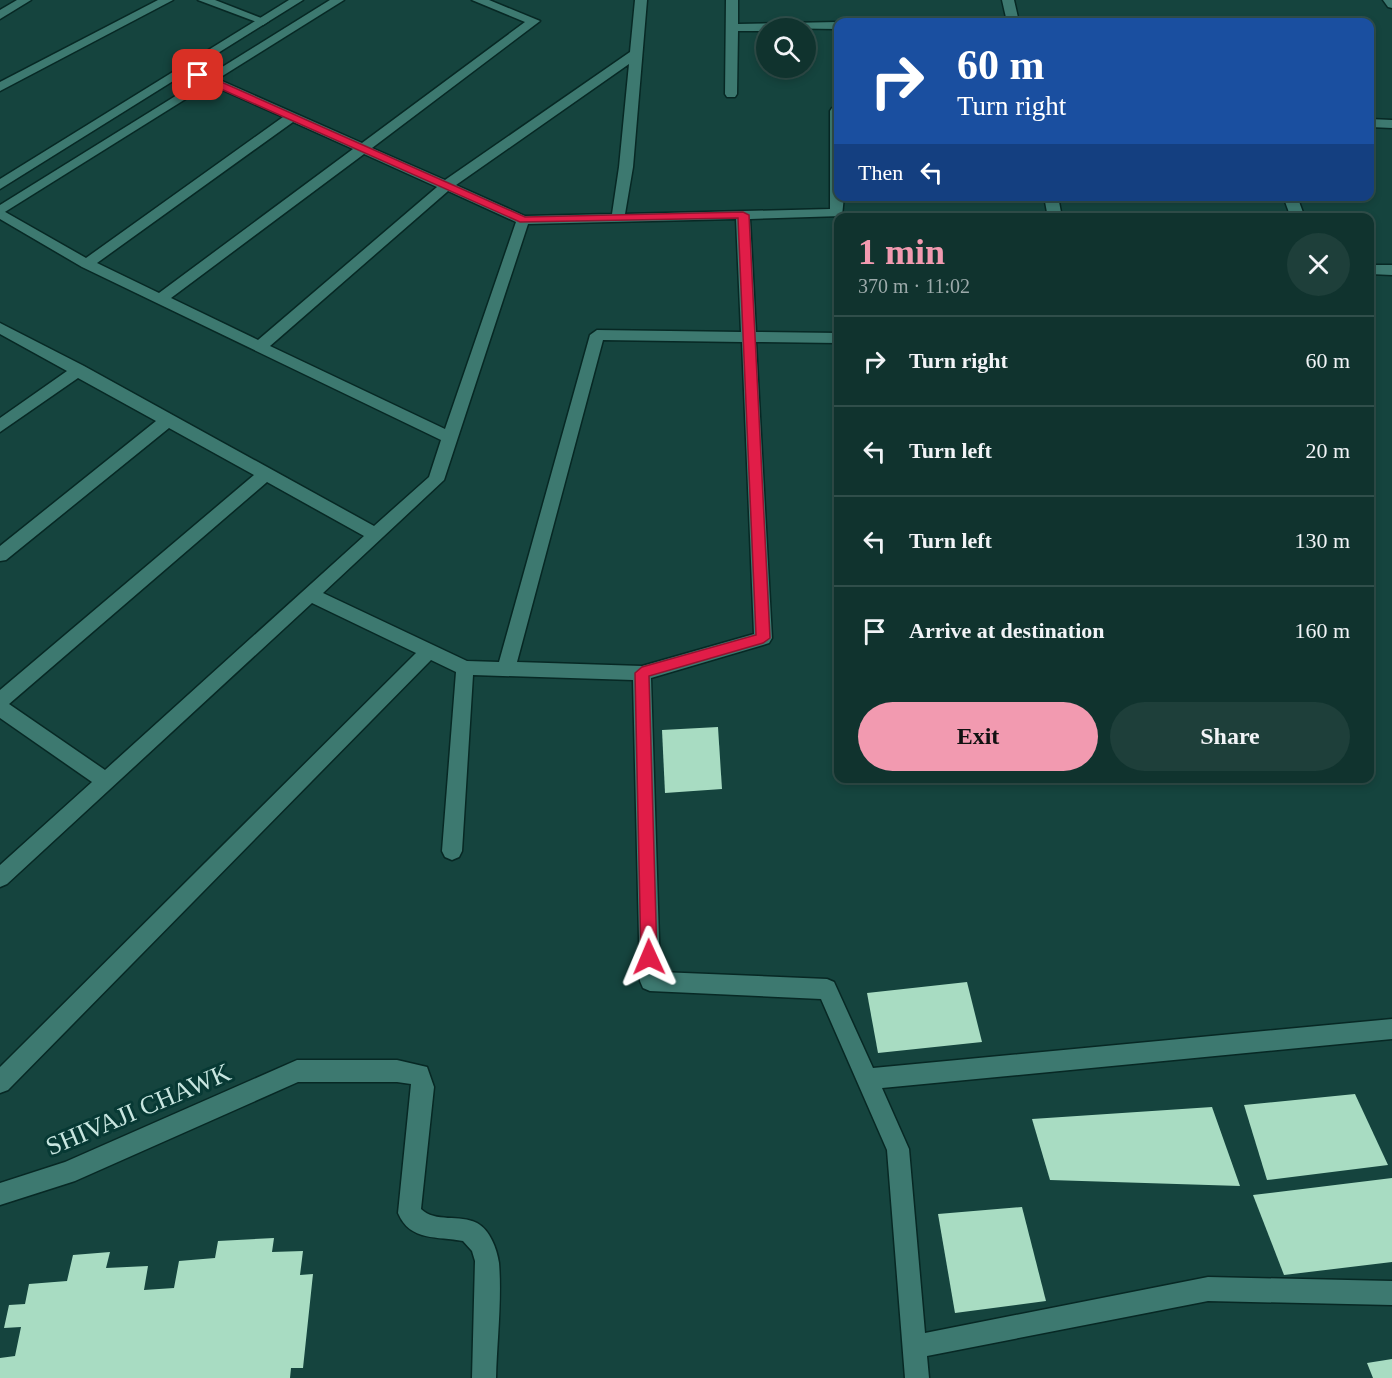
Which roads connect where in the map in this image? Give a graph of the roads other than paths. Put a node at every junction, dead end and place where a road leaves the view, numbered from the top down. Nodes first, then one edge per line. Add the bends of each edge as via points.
1 (26, 0) edge
2 (167, 0) edge
3 (204, 0) edge
4 (297, 0) edge
5 (338, 0) edge
6 (478, 0) edge
7 (641, 0) edge
8 (732, 0) edge
9 (1008, 0) edge
10 (1389, 0) edge
11 (1392, 5) edge
12 (0, 15) edge
13 (1012, 18) edge
14 (263, 21) junction
15 (834, 26) edge
16 (732, 28) junction
17 (636, 54) junction
18 (186, 69) junction
19 (209, 81) junction
20 (0, 87) edge
21 (731, 94) dead end
22 (291, 117) junction
23 (1374, 123) edge
24 (1392, 124) edge
25 (362, 149) junction
26 (3, 180) edge
27 (446, 186) junction
28 (0, 212) edge
29 (834, 213) edge
30 (743, 215) junction
31 (618, 218) junction
32 (523, 220) junction
33 (87, 264) junction
34 (1374, 270) edge
35 (1392, 270) edge
36 (160, 299) junction
37 (0, 328) edge
38 (749, 337) junction
39 (834, 338) edge
40 (260, 346) junction
41 (79, 370) junction
42 (168, 420) junction
43 (0, 426) edge
44 (450, 438) junction
45 (266, 474) junction
46 (376, 535) junction
47 (0, 555) edge
48 (310, 595) junction
49 (429, 651) junction
50 (465, 668) junction
51 (506, 669) junction
52 (642, 673) junction
53 (0, 701) edge
54 (0, 708) edge
55 (106, 781) junction
56 (452, 850) dead end
57 (0, 878) edge
58 (1392, 1029) edge
59 (866, 1079) junction
60 (0, 1082) edge
61 (0, 1194) edge
62 (1392, 1293) edge
63 (915, 1347) junction
64 (484, 1378) edge
65 (917, 1378) edge

1 - 12 street
2 - 20 street
3 - 14 street
4 - 14 street
5 - 19 street
6 - 25 street via 534,21
7 - 17 street
8 - 16 street
9 - 13 street
10 - 11 street
14 - 18 street
15 - 16 street
16 - 21 street
17 - 27 street
17 - 31 street
18 - 19 street
18 - 26 street
19 - 22 street
19 - 28 street
22 - 25 street
22 - 33 street
23 - 24 street
25 - 27 street
25 - 36 street
27 - 32 street
27 - 40 street
28 - 33 street
29 - 30 street
30 - 31 street
30 - 38 street
31 - 32 street
32 - 44 street
33 - 36 street
34 - 35 street
36 - 40 street
37 - 41 street
38 - 39 street
38 - 51 street via 597,335
38 - 52 street via 763,638
40 - 44 street
41 - 42 street
41 - 43 street
42 - 45 street
42 - 47 street
44 - 46 street via 436,480
45 - 46 street
45 - 53 street
46 - 48 street
48 - 49 street
48 - 55 street
49 - 50 street
49 - 60 street
50 - 51 street
50 - 56 street
51 - 52 street
52 - 59 street via 650,981 827,989
54 - 55 street
55 - 57 street
58 - 59 street
59 - 63 street via 898,1149
61 - 64 street, SHIVAJI CHAWK via 67,1173 297,1071 397,1071 420,1075 423,1087 409,1213 419,1223 456,1227 475,1235 485,1250
62 - 63 street via 1208,1289
63 - 65 street

